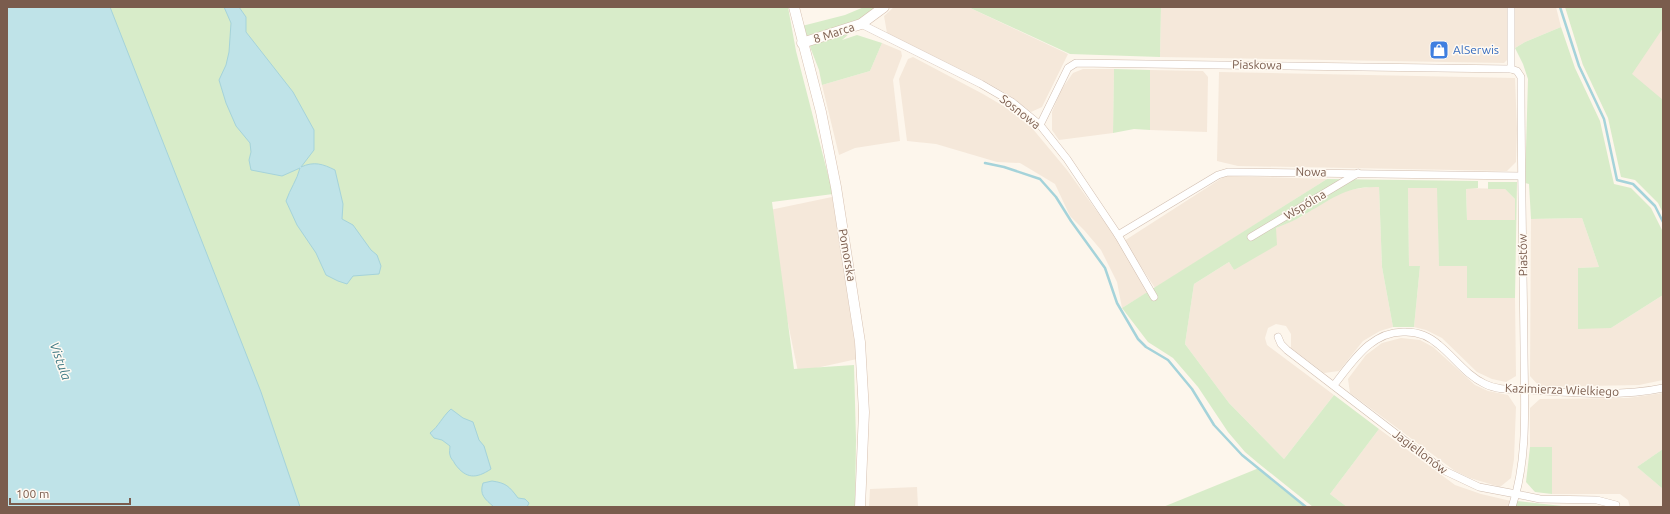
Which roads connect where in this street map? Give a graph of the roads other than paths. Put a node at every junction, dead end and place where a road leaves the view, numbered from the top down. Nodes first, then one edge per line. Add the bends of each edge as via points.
1 (794, 7) edge
2 (884, 7) edge
3 (1511, 7) edge
4 (861, 24) junction
5 (802, 43) junction
6 (1511, 69) junction
7 (1040, 125) junction
8 (1359, 173) junction
9 (1521, 176) junction
10 (1118, 235) junction
11 (1251, 237) dead end
12 (1154, 297) dead end
13 (1278, 337) dead end
14 (1334, 385) junction
15 (1663, 388) edge
16 (1524, 390) junction
17 (1516, 494) junction
18 (1616, 506) dead end
19 (860, 507) edge
20 (1512, 507) edge

1 - 5 main road, Pomorska
2 - 4 main road, 8 Marca
3 - 6 street
4 - 5 main road, 8 Marca
4 - 7 street, Sosnowa via 981,84 1012,102
5 - 19 main road, Pomorska via 821,112 836,187 860,342 864,425
6 - 7 street, Piaskowa via 1076,62 1068,68
6 - 9 street, Piastów via 1517,71 1521,77
7 - 10 street, Sosnowa via 1067,158
8 - 9 street, Nowa
8 - 10 street, Nowa via 1228,172
8 - 11 street, Wspólna
9 - 16 street, Piastów
10 - 12 street, Sosnowa
13 - 14 street, Jagiellonów via 1287,350
14 - 16 street, Kazimierza Wielkiego via 1373,341 1387,333 1403,331 1432,339 1464,370 1485,384
14 - 17 street, Jagiellonów via 1443,470 1479,486
15 - 16 street, Kazimierza Wielkiego via 1645,392 1573,393
16 - 17 street, Piastów via 1523,453
17 - 18 street, Jagiellonów via 1540,499 1598,500
17 - 20 street, Piastów

